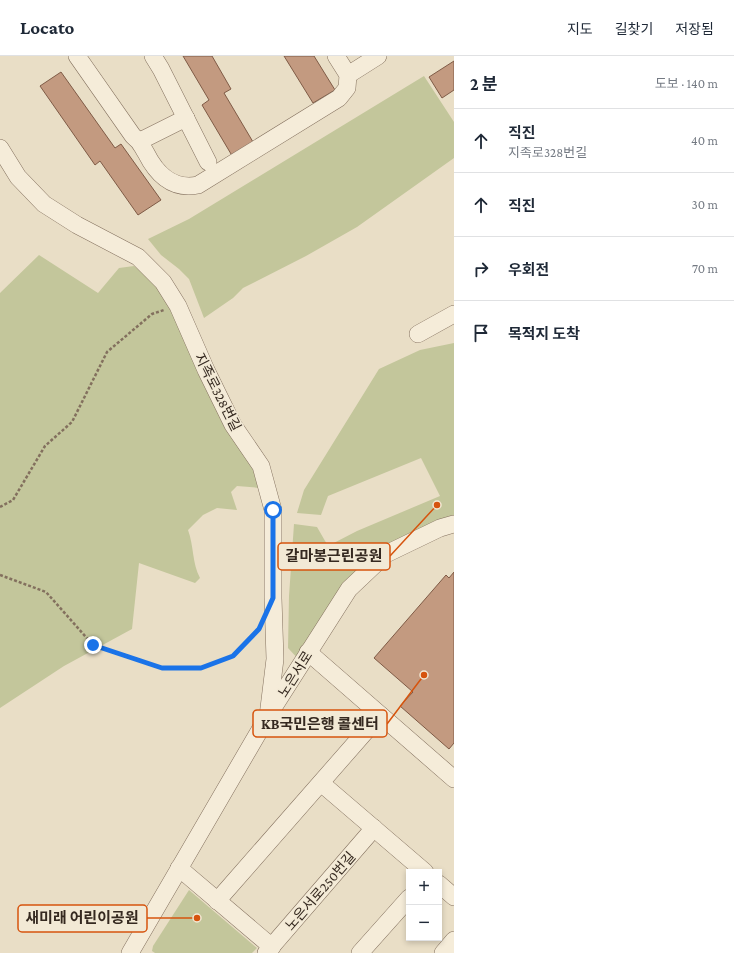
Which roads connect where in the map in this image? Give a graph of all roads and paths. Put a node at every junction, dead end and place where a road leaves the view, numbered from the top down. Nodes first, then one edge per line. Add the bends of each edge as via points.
1 (77, 56) edge
2 (153, 56) edge
3 (336, 56) edge
4 (378, 56) edge
5 (348, 75) junction
6 (186, 118) junction
7 (140, 141) junction
8 (0, 148) edge
9 (208, 162) dead end
10 (178, 306) junction
11 (454, 314) edge
12 (418, 334) dead end
13 (0, 507) edge
14 (454, 524) edge
15 (0, 575) edge
16 (262, 623) dead end
17 (308, 652) junction
18 (380, 715) junction
19 (268, 716) junction
20 (454, 779) edge
21 (321, 783) junction
22 (374, 828) junction
23 (179, 868) junction
24 (422, 869) edge
25 (442, 887) edge
26 (454, 897) edge
27 (218, 901) junction
28 (406, 901) edge
29 (454, 940) edge
30 (269, 950) edge
31 (132, 952) edge
32 (360, 953) edge
33 (443, 953) edge

1 - 7 street via 133,136
2 - 6 street
3 - 5 street
4 - 5 street
5 - 7 street via 347,88 339,98 198,185 176,185 166,179 146,154
6 - 7 street
6 - 9 street
8 - 10 street, 지족로328번길 via 18,177 44,204 76,225 138,257 163,282
10 - 13 path via 152,314 107,352 72,422 46,446 13,500
10 - 19 street, 지족로328번길 via 233,425 261,466 273,510 275,659
11 - 12 street
14 - 17 street, 노은서로 via 386,554 349,589
15 - 16 path via 46,592 93,645 162,668 201,668 233,656
17 - 18 street
17 - 19 street, 노은서로
18 - 20 street
18 - 21 street
19 - 23 street, 노은서로
21 - 22 street
21 - 27 street
22 - 24 street
22 - 30 street, 노은서로250번길
23 - 27 street
23 - 31 street, 노은서로
25 - 26 street
27 - 30 street
28 - 32 street
29 - 33 street

